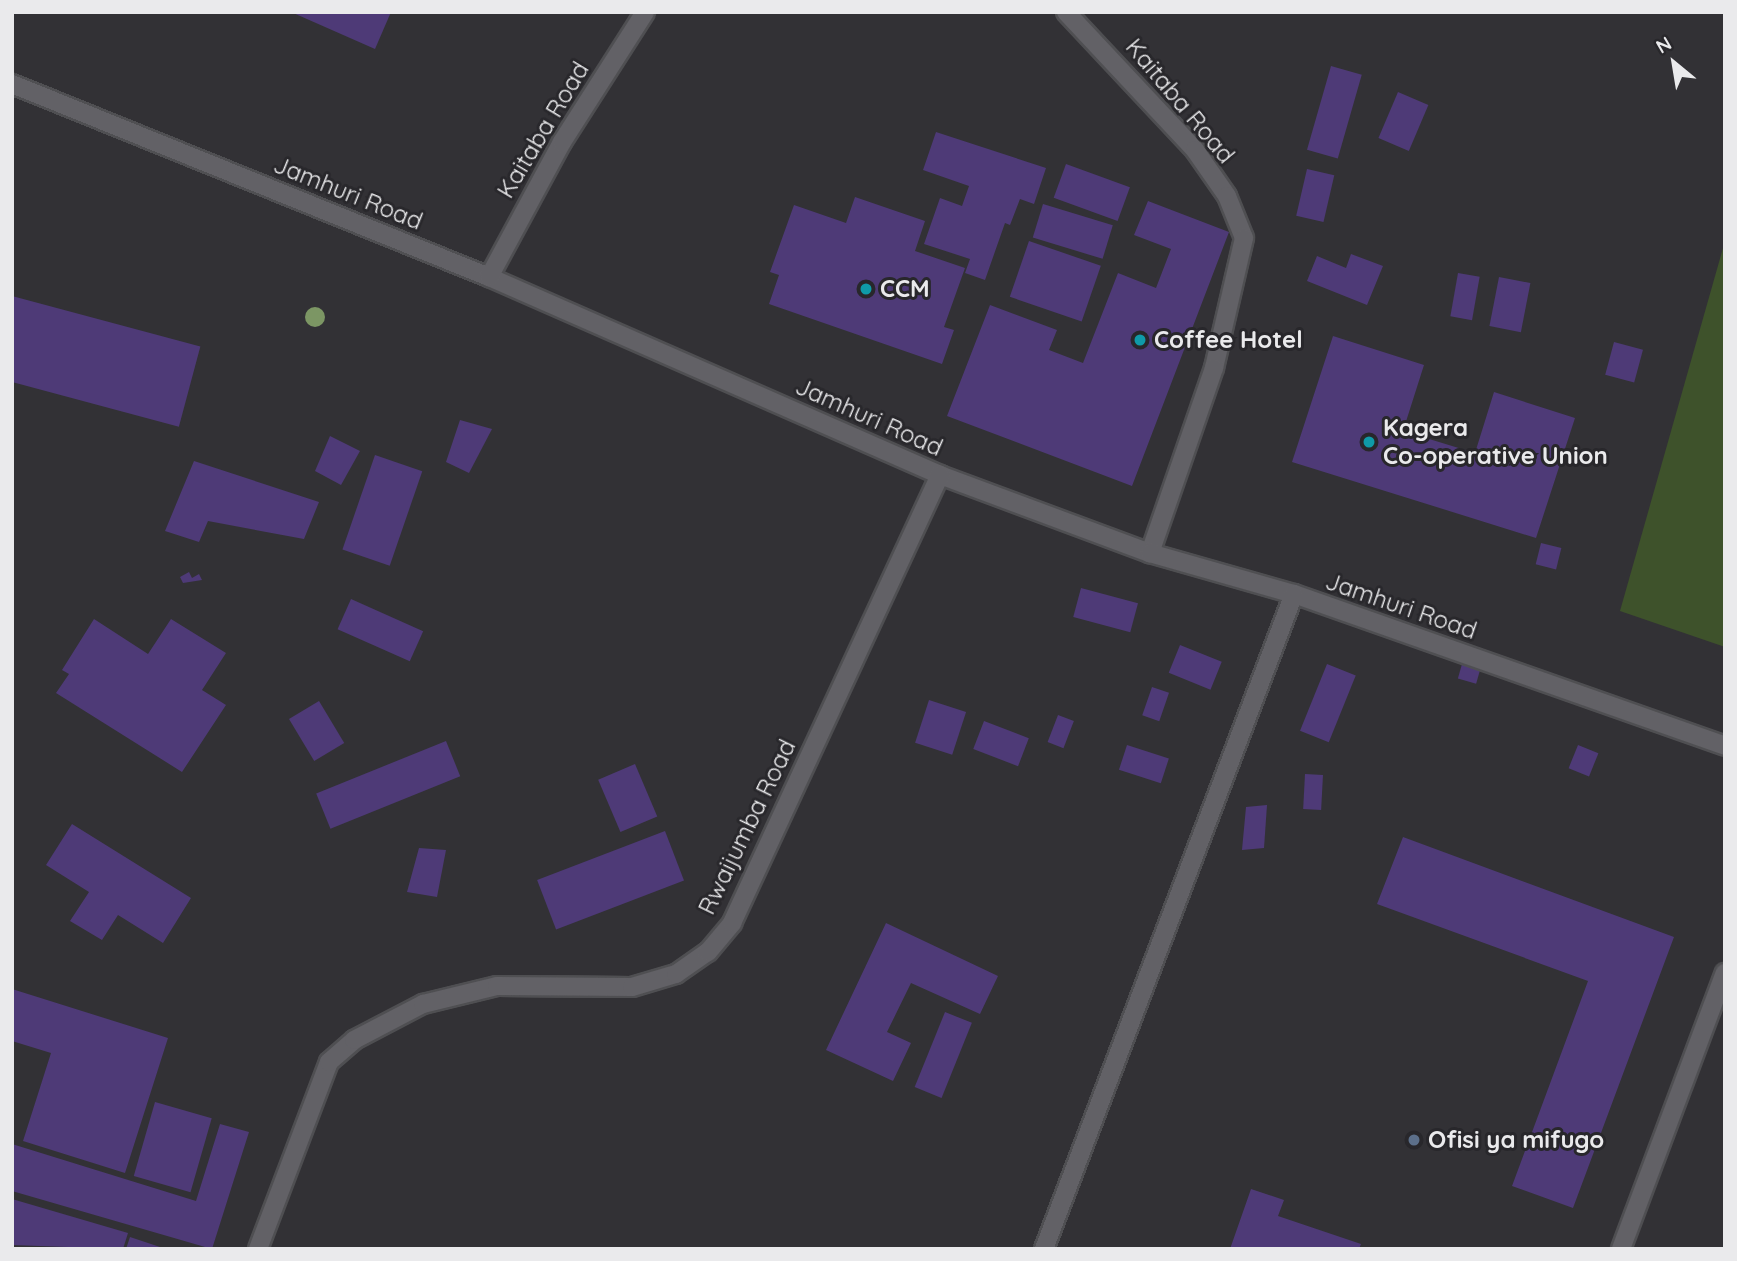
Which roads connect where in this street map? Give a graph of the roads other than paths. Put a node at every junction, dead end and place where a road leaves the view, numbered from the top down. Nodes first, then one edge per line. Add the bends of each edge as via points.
1 (645, 12) edge
2 (1066, 12) edge
3 (12, 84) edge
4 (489, 277) junction
5 (940, 475) junction
6 (1150, 553) junction
7 (1294, 594) junction
8 (1725, 746) edge
9 (1725, 973) edge
10 (260, 1248) edge
11 (1044, 1249) edge
12 (1621, 1249) edge

1 - 4 street, Kaitaba Road via 562,142
2 - 6 street, Kaitaba Road via 1195,150 1227,196 1244,238 1214,368
3 - 4 street, Jamhuri Road
4 - 5 street, Jamhuri Road
5 - 6 street, Jamhuri Road
5 - 10 street, Rwaijumba Road via 732,923 708,952 676,974 632,987 497,986 423,1004 354,1040 329,1062
6 - 7 street, Jamhuri Road
7 - 8 street, Jamhuri Road
7 - 11 street
9 - 12 street

